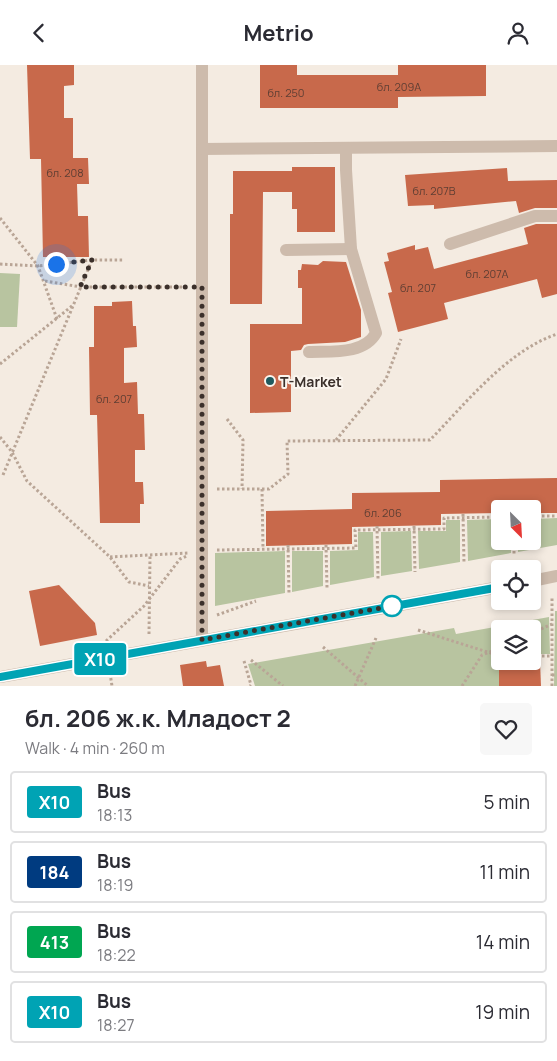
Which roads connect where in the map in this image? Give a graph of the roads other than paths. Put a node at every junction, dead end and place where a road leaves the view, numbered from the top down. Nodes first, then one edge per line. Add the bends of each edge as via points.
1 (202, 65) edge
2 (557, 146) edge
3 (346, 147) junction
4 (202, 149) junction
5 (557, 216) edge
6 (450, 244) dead end
7 (286, 249) dead end
8 (351, 249) junction
9 (309, 352) dead end
10 (557, 577) edge
11 (541, 580) edge
12 (491, 589) edge
13 (202, 640) junction
14 (2, 680) edge

1 - 4 street
2 - 3 street
3 - 4 street
3 - 8 street
4 - 13 street
5 - 6 street via 535,216
7 - 8 street
8 - 9 street via 376,333 360,348
10 - 11 street
12 - 13 street
13 - 14 street

